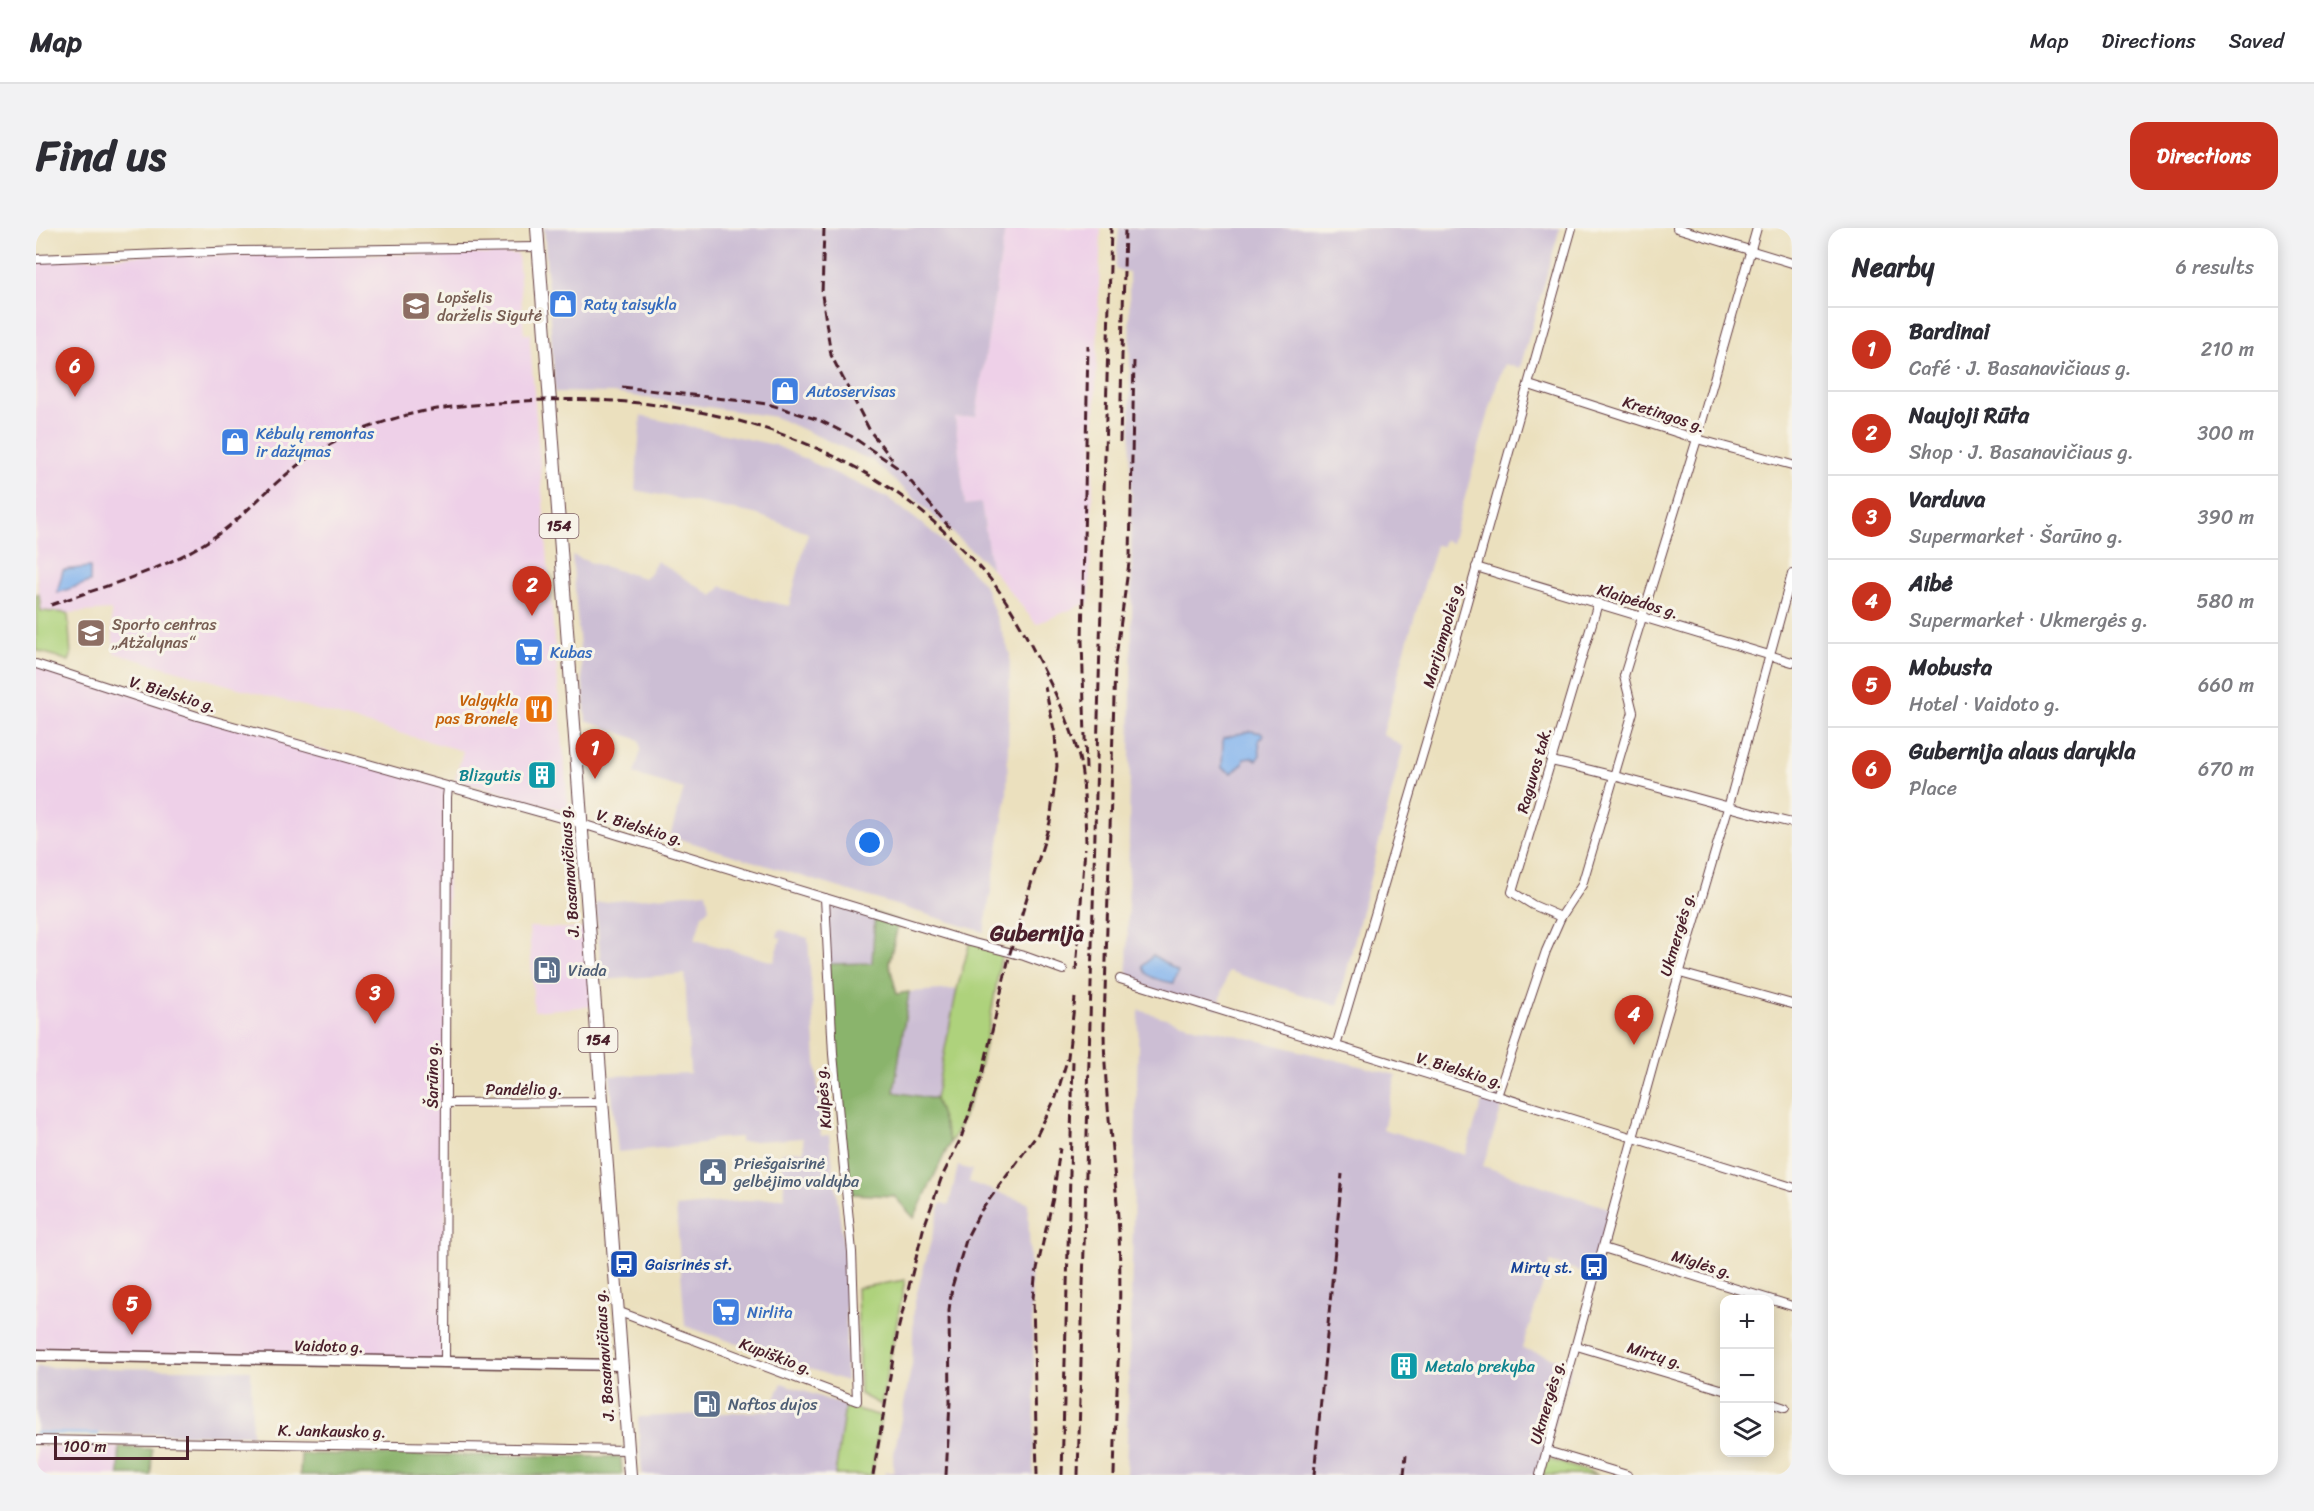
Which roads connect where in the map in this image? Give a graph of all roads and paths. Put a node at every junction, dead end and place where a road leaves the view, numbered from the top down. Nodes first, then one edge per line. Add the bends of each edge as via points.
1 (537, 228) edge
2 (1572, 228) edge
3 (1677, 228) edge
4 (1757, 228) edge
5 (539, 247) junction
6 (1749, 249) junction
7 (36, 259) edge
8 (1792, 263) edge
9 (1529, 385) junction
10 (1697, 439) junction
11 (1792, 465) edge
12 (1476, 567) junction
13 (1792, 573) edge
14 (1598, 603) junction
15 (1642, 617) junction
16 (1769, 655) junction
17 (1792, 662) edge
18 (36, 664) edge
19 (1551, 761) junction
20 (1613, 774) junction
21 (448, 788) junction
22 (1728, 808) junction
23 (1792, 823) edge
24 (582, 824) junction
25 (825, 898) junction
26 (1561, 917) junction
27 (1063, 970) dead end
28 (1680, 973) junction
29 (1120, 979) dead end
30 (1792, 1004) edge
31 (1336, 1046) junction
32 (1497, 1096) junction
33 (602, 1102) junction
34 (445, 1103) junction
35 (1634, 1138) junction
36 (1792, 1187) edge
37 (1603, 1248) junction
38 (1792, 1306) edge
39 (617, 1311) junction
40 (1577, 1346) junction
41 (36, 1355) edge
42 (444, 1363) junction
43 (621, 1365) junction
44 (1720, 1388) edge
45 (857, 1401) joint
46 (1774, 1404) edge
47 (1785, 1408) dead end
48 (36, 1440) edge
49 (628, 1450) junction
50 (1547, 1451) junction
51 (630, 1475) edge
52 (1540, 1475) edge
53 (1627, 1475) edge

1 - 5 main road, J. Basanavičiaus g. / 154
2 - 9 street, Marijampolės g.
3 - 6 street
4 - 6 street
5 - 7 street via 239,251
5 - 24 main road, J. Basanavičiaus g. / 154
6 - 8 street
6 - 10 street
9 - 10 street, Kretingos g.
9 - 12 street, Marijampolės g.
10 - 11 street, Kretingos g.
10 - 15 street
12 - 14 street, Klaipėdos g.
12 - 31 street, Marijampolės g.
13 - 16 street, Ukmergės g.
14 - 15 street, Klaipėdos g.
14 - 19 street, Raguvos tak.
15 - 16 street, Klaipėdos g.
15 - 20 street via 1624,676 1633,711
16 - 17 street, Klaipėdos g.
16 - 22 street, Ukmergės g.
18 - 21 street, V. Bielskio g. via 197,716
19 - 20 street
19 - 26 street, Raguvos tak. via 1512,892
20 - 22 street
20 - 26 street via 1582,885
21 - 24 street, V. Bielskio g.
21 - 34 street, Šarūno g.
22 - 23 street
22 - 28 street, Ukmergės g.
24 - 25 street, V. Bielskio g.
24 - 33 main road, J. Basanavičiaus g. / 154
25 - 27 street, V. Bielskio g.
25 - 45 street, Kulpės g. via 833,1054 852,1252
26 - 32 street
28 - 30 street
28 - 35 street, Ukmergės g.
29 - 31 street, V. Bielskio g.
31 - 32 street, V. Bielskio g.
32 - 35 street, V. Bielskio g.
33 - 34 street, Pandėlio g.
33 - 39 main road, J. Basanavičiaus g. / 154
34 - 42 street, Šarūno g.
35 - 36 street, V. Bielskio g.
35 - 37 street, Ukmergės g.
37 - 38 street, Miglės g.
37 - 40 street, Ukmergės g.
39 - 43 main road, J. Basanavičiaus g. / 154
39 - 45 street, Kupiškio g.
40 - 44 street, Mirtų g.
40 - 50 street, Ukmergės g.
41 - 42 main road, Vaidoto g.
42 - 43 main road, Vaidoto g.
43 - 49 main road, J. Basanavičiaus g. / 154
46 - 47 street
48 - 49 street, K. Jankausko g.
49 - 51 main road, J. Basanavičiaus g. / 154
50 - 52 street, Ukmergės g.
50 - 53 street

